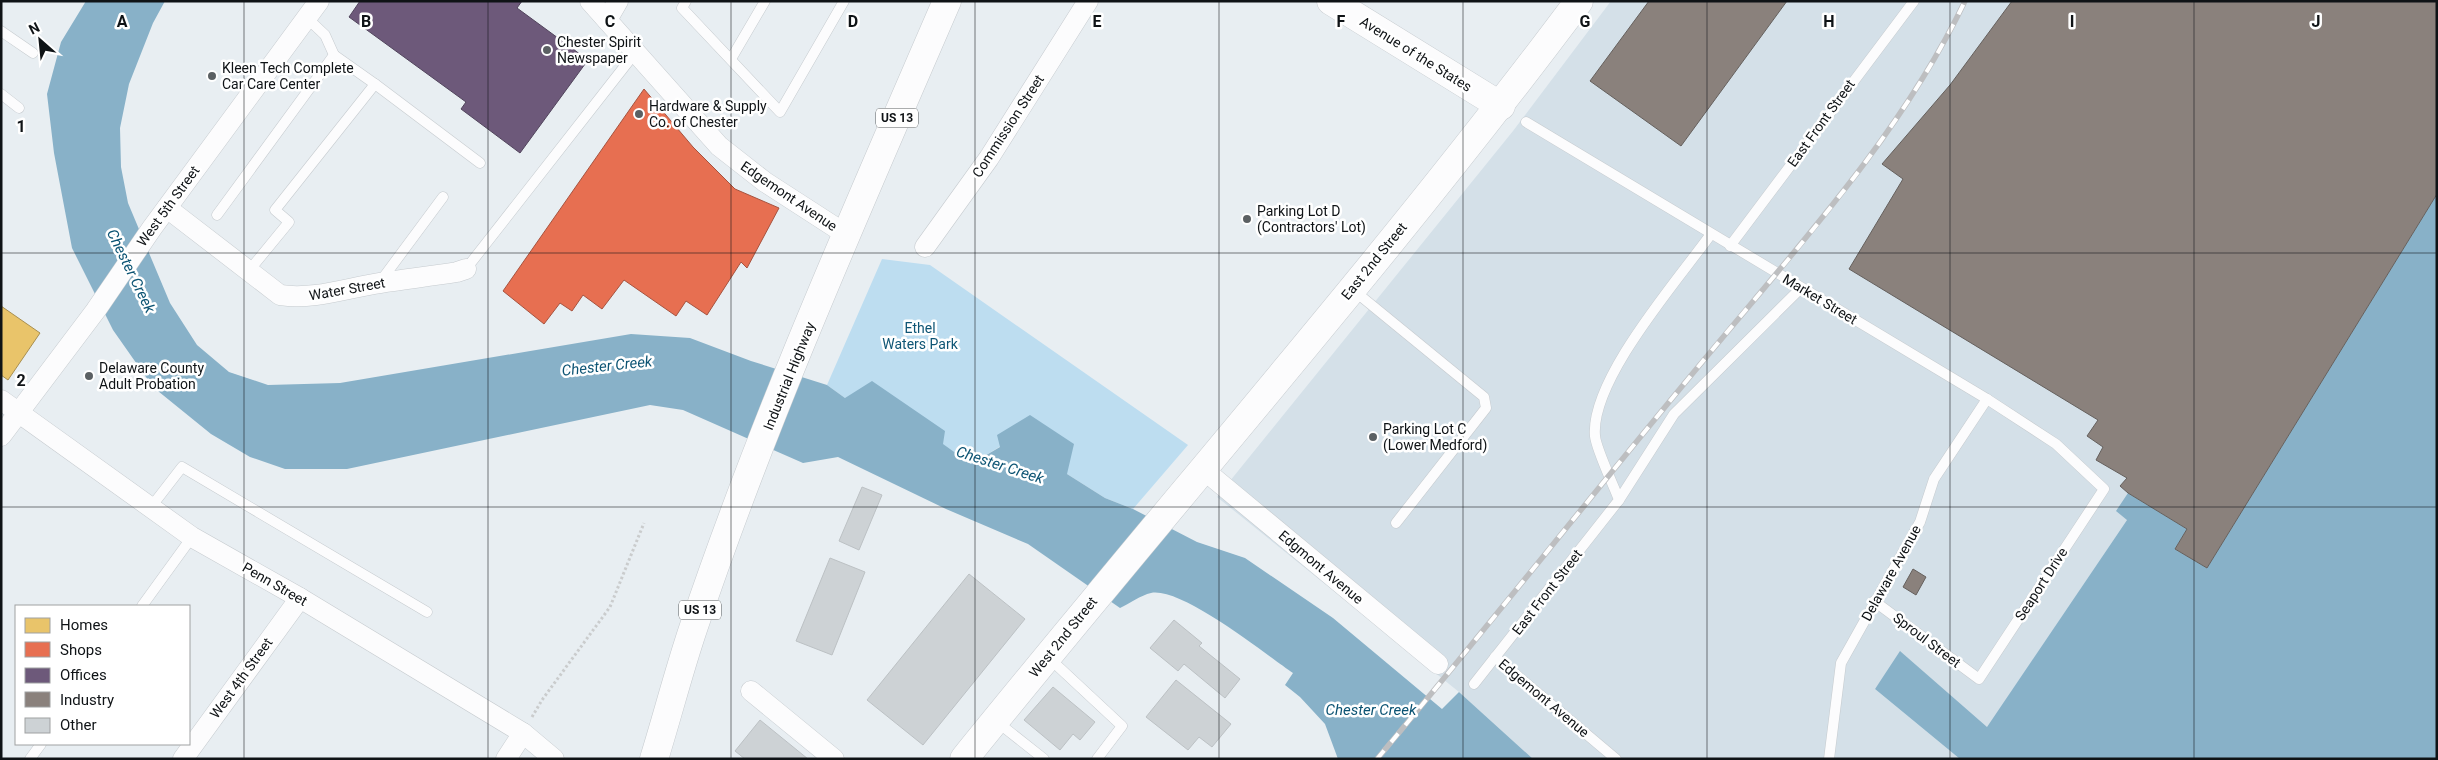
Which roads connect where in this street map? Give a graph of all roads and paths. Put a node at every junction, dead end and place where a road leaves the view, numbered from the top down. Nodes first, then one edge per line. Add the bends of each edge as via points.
1 (319, 1) edge
2 (590, 1) edge
3 (618, 1) edge
4 (686, 1) edge
5 (764, 1) edge
6 (844, 1) edge
7 (947, 1) edge
8 (1088, 1) edge
9 (1331, 1) edge
10 (1579, 1) edge
11 (1914, 1) edge
12 (307, 18) junction
13 (607, 20) junction
14 (1, 31) edge
15 (33, 53) dead end
16 (635, 54) junction
17 (334, 55) junction
18 (731, 59) junction
19 (375, 84) junction
20 (1, 94) edge
21 (1501, 106) junction
22 (19, 108) dead end
23 (1526, 122) dead end
24 (480, 163) dead end
25 (443, 197) dead end
26 (167, 208) junction
27 (217, 215) dead end
28 (847, 234) junction
29 (1711, 234) junction
30 (1730, 246) junction
31 (925, 247) dead end
32 (466, 269) joint
33 (248, 272) junction
34 (380, 283) junction
35 (1801, 288) junction
36 (1351, 289) junction
37 (1987, 399) junction
38 (1, 400) edge
39 (18, 413) junction
40 (1, 436) edge
41 (1204, 470) junction
42 (2104, 489) joint
43 (1619, 500) junction
44 (150, 507) junction
45 (1164, 517) joint
46 (644, 522) dead end
47 (1396, 523) dead end
48 (192, 537) junction
49 (300, 598) junction
50 (1874, 601) junction
51 (143, 605) edge
52 (427, 612) dead end
53 (1047, 656) junction
54 (1495, 657) junction
55 (1438, 664) dead end
56 (1979, 679) joint
57 (1474, 684) dead end
58 (751, 691) dead end
59 (995, 720) junction
60 (523, 733) junction
61 (40, 745) edge
62 (30, 759) edge
63 (183, 759) edge
64 (506, 759) edge
65 (554, 759) edge
66 (654, 759) edge
67 (834, 759) edge
68 (964, 759) edge
69 (1044, 759) edge
70 (1097, 759) edge
71 (1616, 759) edge
72 (1829, 759) edge

1 - 12 street, West 5th Street
2 - 13 street, Edgemont Avenue
3 - 13 street
4 - 18 lane via 682,8
5 - 18 lane
6 - 18 lane via 780,112
7 - 28 street, Industrial Highway / US 13
8 - 31 street, Commission Street via 989,158
9 - 21 street, Avenue of the States
10 - 21 street, East 2nd Street
11 - 30 lane, East Front Street
12 - 17 lane via 325,35
12 - 26 street, West 5th Street
13 - 16 street, Edgemont Avenue
14 - 15 lane
16 - 28 street, Edgemont Avenue via 719,146 765,182
16 - 32 lane
17 - 19 lane
17 - 27 lane
19 - 24 lane
19 - 33 lane via 276,210 289,222
20 - 22 lane
21 - 36 street, East 2nd Street
23 - 29 lane, Market Street
25 - 34 lane
26 - 33 street, Water Street
26 - 39 street, West 5th Street via 96,310
28 - 66 street, Industrial Highway / US 13 via 753,463 694,626
29 - 30 lane, Market Street
29 - 43 lane via 1618,361 1598,402 1595,436
30 - 35 lane, Market Street
32 - 34 street, Water Street
33 - 34 street, Water Street via 280,295 295,297
35 - 37 lane, Market Street
35 - 43 lane, East Front Street via 1674,414
36 - 41 street, East 2nd Street
36 - 47 lane via 1484,397 1486,408
37 - 42 lane, Market Street via 2056,444
37 - 50 lane, Delaware Avenue via 1934,480 1920,522
38 - 39 street, Penn Street
39 - 40 street, West 5th Street
39 - 44 street, Penn Street
41 - 45 street, East 2nd Street
41 - 55 street, Edgmont Avenue
42 - 56 lane, Seaport Drive
43 - 54 lane, East Front Street
44 - 48 street, Penn Street
44 - 52 lane via 182,467
45 - 53 street, West 2nd Street
46 - 60 path via 610,607 542,700
48 - 49 street, Penn Street
48 - 51 lane
49 - 60 street, Penn Street
49 - 63 street, West 4th Street
50 - 56 lane, Sproul Street
50 - 72 lane, Delaware Avenue via 1841,663
53 - 59 street, West 2nd Street
53 - 70 lane via 1122,726
54 - 57 lane, East Front Street
54 - 71 lane, Edgemont Avenue
58 - 67 street
59 - 68 street, West 2nd Street
59 - 69 lane
60 - 64 street
60 - 65 street, Penn Street
61 - 62 lane

